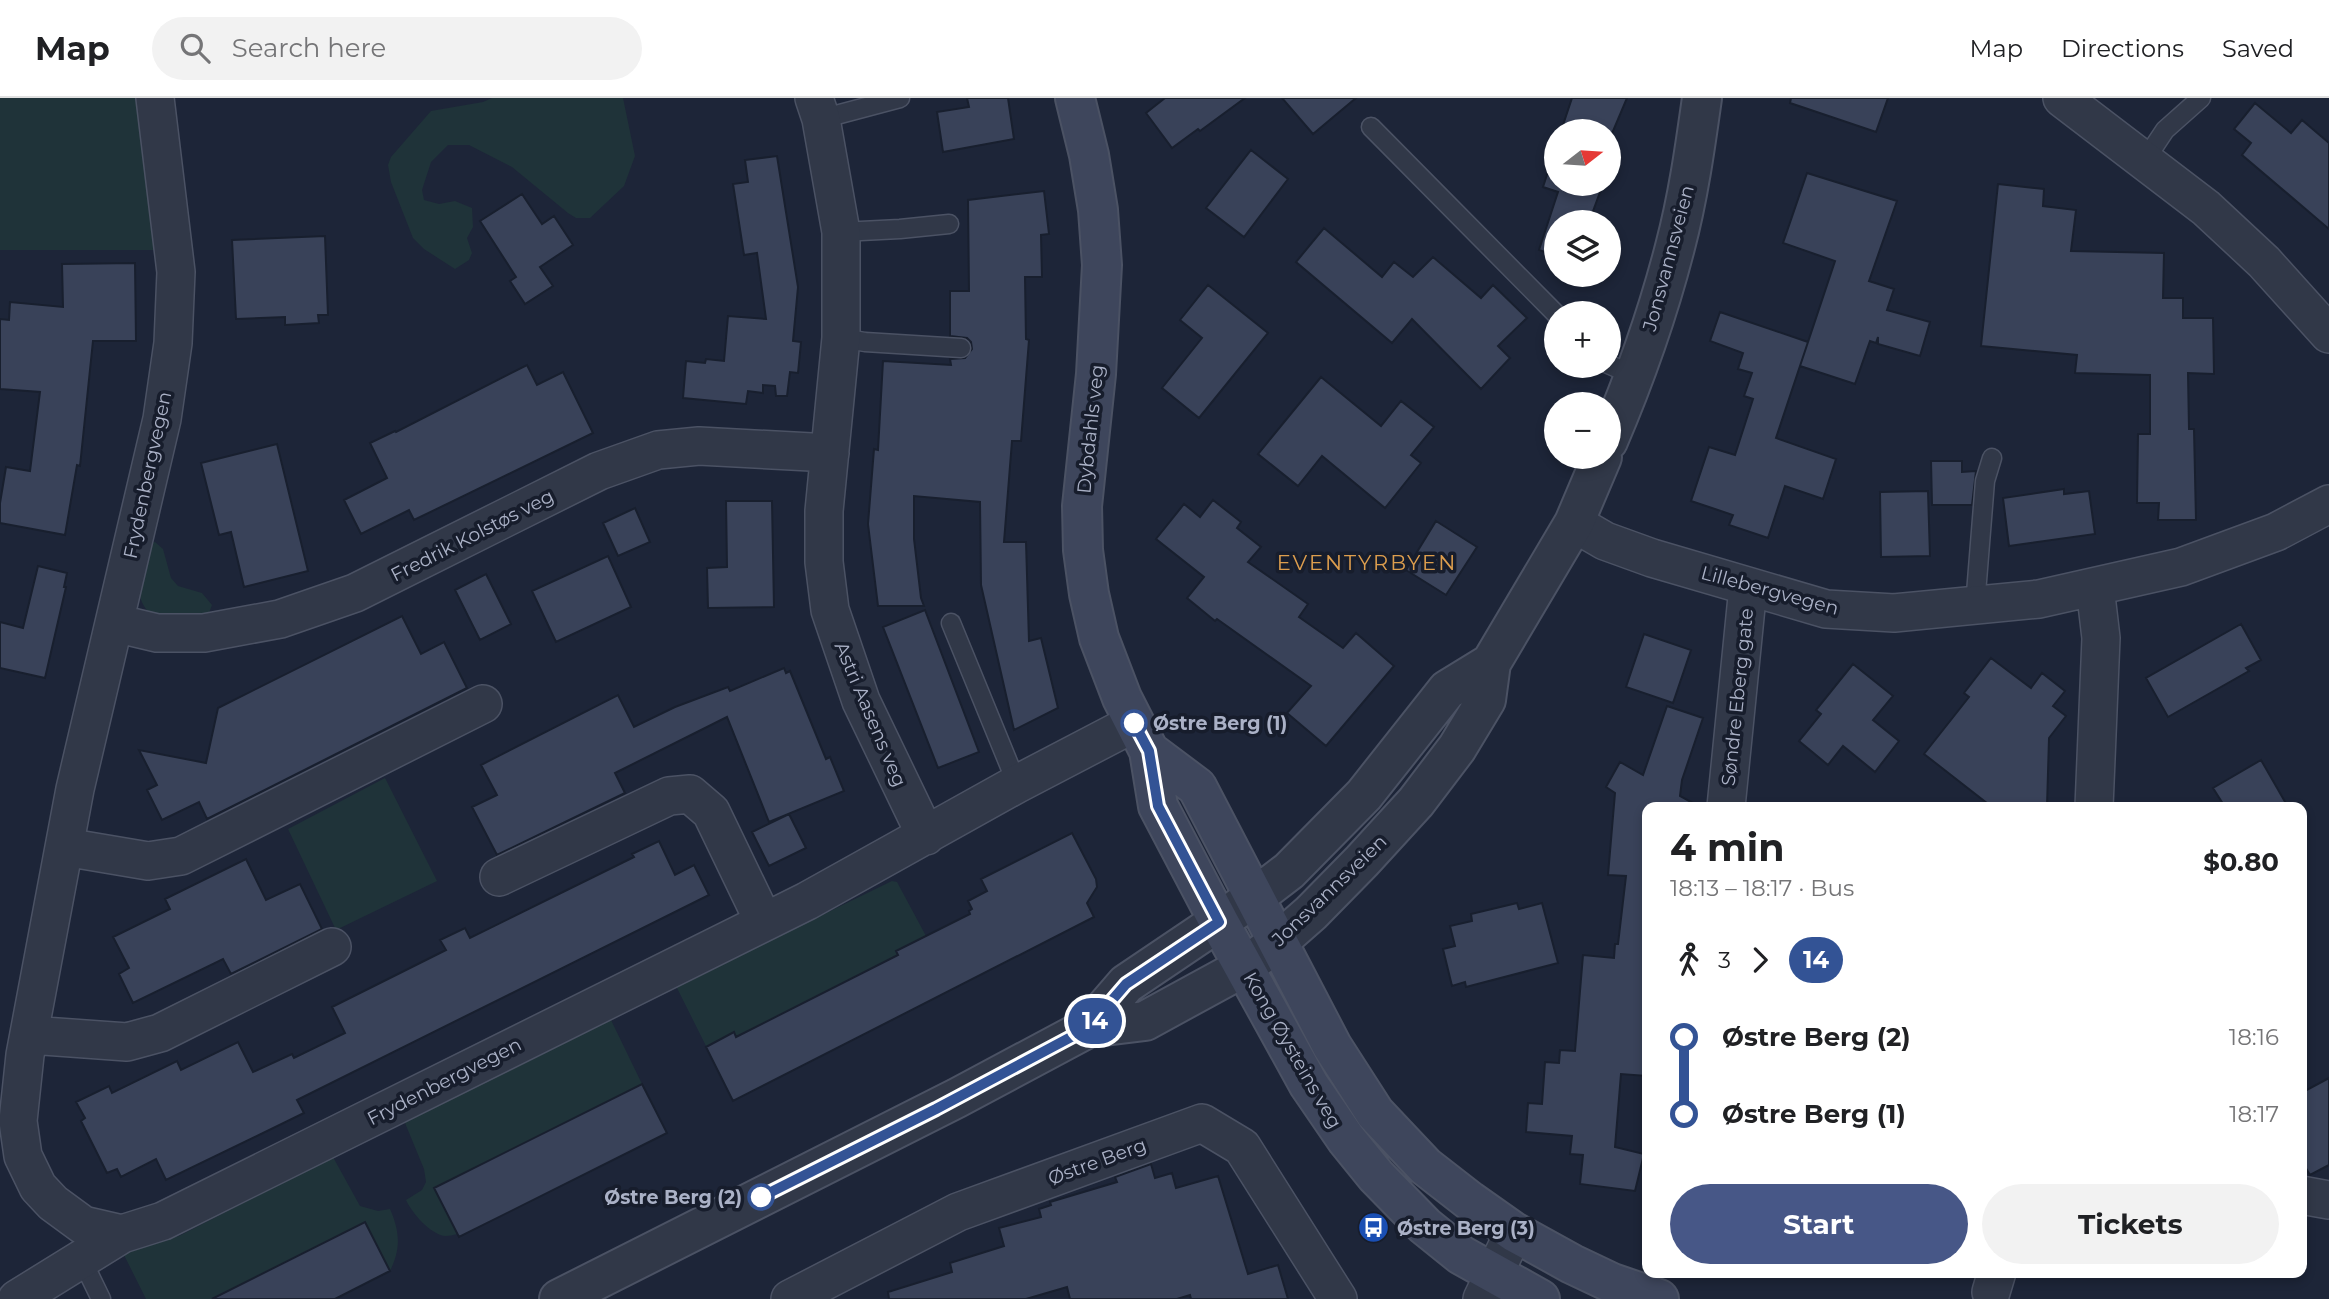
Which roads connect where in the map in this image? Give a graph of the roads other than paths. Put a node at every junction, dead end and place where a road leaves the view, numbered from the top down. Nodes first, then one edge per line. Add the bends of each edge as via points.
1 (155, 98) edge
2 (900, 98) edge
3 (1075, 98) edge
4 (1702, 98) edge
5 (2062, 98) edge
6 (2201, 98) edge
7 (818, 109) edge
8 (1371, 127) dead end
9 (2145, 160) junction
10 (949, 224) dead end
11 (841, 232) junction
12 (1544, 302) edge
13 (2329, 334) edge
14 (841, 338) junction
15 (961, 348) dead end
16 (1621, 370) edge
17 (830, 453) junction
18 (1992, 458) dead end
19 (1597, 469) edge
20 (2329, 505) edge
21 (1574, 523) junction
22 (1748, 587) junction
23 (2095, 587) junction
24 (1975, 606) junction
25 (114, 623) junction
26 (951, 623) dead end
27 (1491, 663) junction
28 (483, 704) dead end
29 (1142, 737) junction
30 (1017, 784) junction
31 (1726, 802) edge
32 (2094, 802) edge
33 (926, 836) junction
34 (65, 847) junction
35 (499, 877) dead end
36 (1255, 897) junction
37 (764, 922) junction
38 (1219, 922) junction
39 (1278, 942) junction
40 (332, 947) dead end
41 (1244, 967) junction
42 (1088, 1028) junction
43 (30, 1035) junction
44 (2307, 1196) edge
45 (2329, 1200) edge
46 (1514, 1232) junction
47 (122, 1234) junction
48 (82, 1260) junction
49 (1488, 1287) edge
50 (18, 1299) edge
51 (101, 1299) edge
52 (559, 1299) edge
53 (790, 1299) edge
54 (1338, 1299) edge
55 (1540, 1299) edge
56 (1659, 1299) edge

1 - 25 street, Frydenbergvegen via 176,272 173,343 162,419
2 - 7 lane
3 - 29 main road, Dybdahls veg via 1094,183 1102,265 1082,506 1083,550 1109,670
4 - 16 street, Jonsvannsveien via 1676,247
5 - 9 street
6 - 9 lane via 2165,130
7 - 11 street, Astri Aasens veg
8 - 12 lane
9 - 13 street via 2264,262
10 - 11 lane
11 - 14 street, Astri Aasens veg
14 - 15 lane
14 - 17 street, Astri Aasens veg
17 - 25 street, Fredrik Kolstøs veg via 699,446 658,450 599,471 355,593 280,619 204,633 157,633
17 - 33 street, Astri Aasens veg via 824,511 830,610 861,701
18 - 24 lane via 1985,481
19 - 21 street, Jonsvannsveien
20 - 23 street, Lillebergvegen via 2276,532 2181,567
21 - 22 street, Lillebergvegen via 1605,541
21 - 27 street, Jonsvannsveien
22 - 24 street, Lillebergvegen via 1826,609 1894,613
22 - 31 street, Søndre Eberg gate
23 - 24 street, Lillebergvegen
23 - 32 street via 2101,638
25 - 34 street, Frydenbergvegen
26 - 30 lane
27 - 36 street, Jonsvannsveien via 1447,690 1364,795 1289,871
27 - 39 street, Jonsvannsveien via 1486,700 1416,802
28 - 34 street via 181,856 148,861
29 - 30 street, Frydenbergvegen
29 - 36 main road, Dybdahls veg via 1197,787
29 - 38 main road, Dybdahls veg via 1158,806
30 - 33 street, Frydenbergvegen
33 - 37 street, Frydenbergvegen
34 - 43 street, Frydenbergvegen
35 - 37 street via 669,796 690,794 710,812
36 - 38 street, Jonsvannsveien
36 - 39 main road, Dybdahls veg
37 - 47 street, Frydenbergvegen via 163,1221
38 - 41 main road, Kong Øysteins veg
38 - 42 street, Jonsvannsveien via 1126,984
39 - 41 street, Jonsvannsveien
39 - 46 main road, Kong Øysteins veg via 1332,1046 1376,1113 1425,1166
40 - 43 street via 160,1033 127,1042
41 - 42 street, Jonsvannsveien via 1145,1021
41 - 49 main road, Kong Øysteins veg via 1309,1084 1346,1139 1376,1177 1461,1255
42 - 52 street, Jonsvannsveien
43 - 47 street, Frydenbergvegen via 18,1121 23,1156 38,1187 53,1203 83,1225
44 - 45 street
46 - 49 street
46 - 56 main road, Kong Øysteins veg via 1612,1283
47 - 48 street, Frydenbergvegen
48 - 50 street, Frydenbergvegen
48 - 51 lane
49 - 55 main road, Kong Øysteins veg
53 - 54 street, Østre Berg via 958,1212 1202,1123 1242,1147

